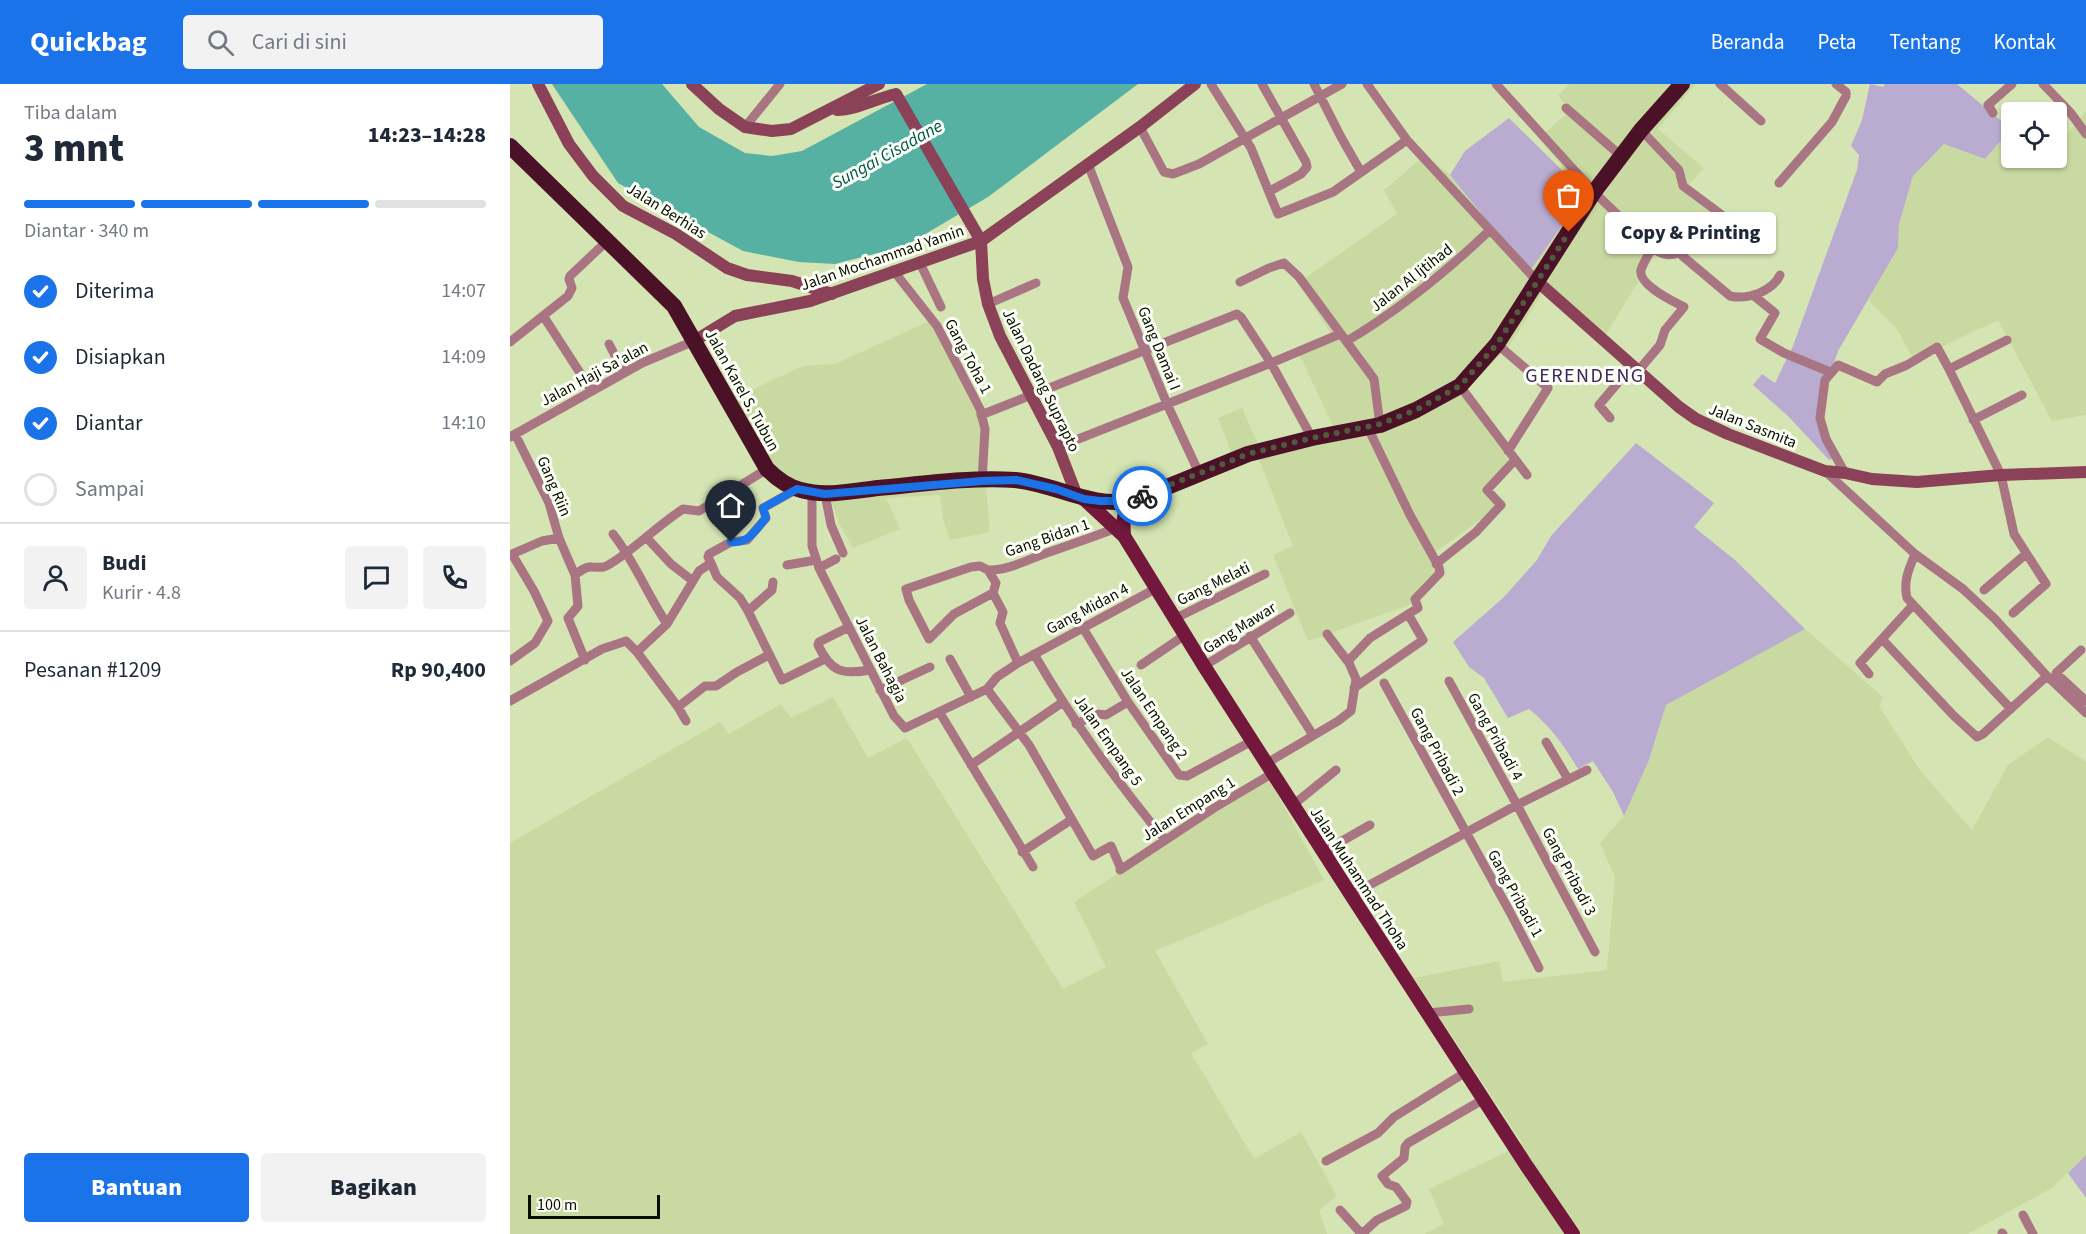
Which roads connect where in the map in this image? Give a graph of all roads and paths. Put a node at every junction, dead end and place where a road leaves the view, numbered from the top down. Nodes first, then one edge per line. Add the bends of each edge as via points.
1 (538, 84) edge
2 (692, 84) edge
3 (780, 84) edge
4 (879, 84) edge
5 (1195, 84) edge
6 (1211, 84) edge
7 (1262, 84) edge
8 (1314, 84) edge
9 (1342, 84) edge
10 (1367, 84) edge
11 (1496, 84) edge
12 (1682, 84) edge
13 (1720, 84) edge
14 (1836, 84) edge
15 (2012, 84) edge
16 (2043, 84) edge
17 (899, 92) edge
18 (1320, 96) junction
19 (1566, 108) dead end
20 (830, 111) junction
21 (1993, 113) dead end
22 (1280, 118) junction
23 (1761, 121) dead end
24 (745, 127) junction
25 (1140, 127) junction
26 (1641, 130) junction
27 (2086, 134) edge
28 (1246, 137) junction
29 (1407, 140) junction
30 (510, 146) edge
31 (1622, 156) junction
32 (1088, 164) junction
33 (1361, 172) junction
34 (1779, 183) dead end
35 (1270, 191) junction
36 (1594, 192) junction
37 (1490, 230) junction
38 (1753, 238) dead end
39 (607, 241) junction
40 (981, 241) junction
41 (1652, 248) junction
42 (919, 261) junction
43 (893, 270) junction
44 (1779, 275) dead end
45 (1240, 282) dead end
46 (1538, 282) junction
47 (1036, 283) dead end
48 (832, 294) junction
49 (1753, 295) junction
50 (988, 304) junction
51 (941, 307) dead end
52 (544, 316) junction
53 (1343, 338) junction
54 (2007, 340) dead end
55 (694, 341) junction
56 (510, 342) edge
57 (609, 344) dead end
58 (1497, 344) junction
59 (1144, 350) junction
60 (1271, 363) junction
61 (1635, 368) junction
62 (1949, 369) junction
63 (1830, 372) junction
64 (624, 373) junction
65 (1460, 386) junction
66 (591, 390) junction
67 (2022, 395) dead end
68 (1032, 396) junction
69 (1167, 404) junction
70 (981, 415) junction
71 (1610, 418) dead end
72 (1973, 420) junction
73 (1374, 426) junction
74 (512, 435) edge
75 (1312, 438) junction
76 (1058, 447) junction
77 (1508, 451) junction
78 (1515, 460) junction
79 (767, 469) junction
80 (1836, 472) junction
81 (2086, 472) edge
82 (1199, 473) junction
83 (1527, 475) dead end
84 (2001, 475) junction
85 (982, 481) junction
86 (811, 492) junction
87 (1080, 497) junction
88 (1135, 500) junction
89 (1120, 532) junction
90 (613, 534) dead end
91 (646, 537) junction
92 (559, 538) junction
93 (627, 553) junction
94 (1916, 554) junction
95 (2026, 554) junction
96 (511, 555) edge
97 (711, 563) junction
98 (817, 564) junction
99 (1436, 564) junction
100 (787, 565) dead end
101 (988, 570) junction
102 (575, 574) junction
103 (1265, 574) dead end
104 (693, 581) junction
105 (773, 582) dead end
106 (1155, 589) junction
107 (1984, 590) dead end
108 (993, 593) junction
109 (1913, 606) junction
110 (748, 611) junction
111 (1290, 613) dead end
112 (2013, 613) dead end
113 (1408, 614) junction
114 (1174, 619) junction
115 (667, 624) junction
116 (849, 627) junction
117 (1083, 628) junction
118 (1327, 634) dead end
119 (1185, 635) junction
120 (1250, 636) junction
121 (1882, 639) junction
122 (2081, 650) dead end
123 (637, 652) junction
124 (1034, 654) junction
125 (769, 655) junction
126 (825, 658) junction
127 (950, 659) dead end
128 (510, 660) edge
129 (585, 660) junction
130 (1018, 663) junction
131 (1349, 663) junction
132 (1140, 665) dead end
133 (1204, 666) junction
134 (930, 668) dead end
135 (870, 670) junction
136 (1869, 674) dead end
137 (2051, 676) junction
138 (1449, 681) dead end
139 (1384, 683) dead end
140 (1354, 688) junction
141 (987, 689) junction
142 (880, 690) junction
143 (971, 698) junction
144 (510, 701) edge
145 (2086, 701) edge
146 (1063, 702) junction
147 (1128, 702) junction
148 (678, 707) junction
149 (2011, 709) junction
150 (940, 713) junction
151 (2086, 713) edge
152 (686, 721) dead end
153 (1076, 724) junction
154 (1019, 734) junction
155 (1311, 736) junction
156 (1252, 741) junction
157 (1546, 742) dead end
158 (971, 765) junction
159 (1270, 768) junction
160 (1335, 770) dead end
161 (1587, 770) dead end
162 (1568, 779) junction
163 (1293, 804) junction
164 (1517, 805) junction
165 (1071, 820) junction
166 (1370, 825) dead end
167 (1466, 833) junction
168 (1165, 840) junction
169 (1022, 852) junction
170 (1328, 858) junction
171 (1033, 867) dead end
172 (1351, 895) junction
173 (1595, 952) dead end
174 (1539, 968) dead end
175 (1469, 1009) dead end
176 (1428, 1013) junction
177 (1466, 1072) junction
178 (1484, 1099) junction
179 (1326, 1161) dead end
180 (1340, 1210) dead end
181 (2023, 1215) dead end
182 (1573, 1234) edge
183 (2033, 1234) edge

1 - 48 street, Jalan Berhias via 569,144 623,206 676,234 727,268 792,281
2 - 24 street
3 - 24 street
4 - 20 street
5 - 25 street
6 - 28 street
7 - 22 street
8 - 18 street
9 - 18 street
10 - 29 street, Jalan Sasmita
11 - 36 street
12 - 26 highway
13 - 23 street
14 - 34 street via 1846,96 1832,122
15 - 21 street via 1988,105
16 - 27 street
17 - 20 street, Jalan Dadang Suprapto via 847,110
17 - 40 street, Jalan Dadang Suprapto
18 - 22 street
18 - 33 street
19 - 31 street
20 - 24 street via 791,129
22 - 28 street
22 - 35 street via 1307,167
25 - 28 street via 1164,172 1173,174
25 - 32 street
26 - 31 highway
26 - 38 street via 1679,170 1683,186
28 - 35 street
29 - 33 street
29 - 37 street, Jalan Sasmita
30 - 39 highway, Jalan Karel S. Tubun
31 - 36 highway
32 - 40 street
32 - 59 street, Gang Damai I via 1128,267 1123,298
33 - 35 street via 1333,192 1278,214
36 - 41 street
36 - 46 highway
37 - 46 street, Jalan Sasmita
37 - 53 street, Jalan Al Ijtihad via 1380,321
39 - 52 street via 570,276 571,291
39 - 55 highway, Jalan Karel S. Tubun via 674,306
40 - 42 street, Jalan Mochammad Yamin
40 - 50 street, Jalan Dadang Suprapto
41 - 49 street via 1669,256 1678,253 1730,296
41 - 61 street via 1641,276 1648,285 1684,307 1665,330 1660,345
42 - 43 street, Jalan Mochammad Yamin
42 - 51 street
43 - 48 street, Jalan Mochammad Yamin
43 - 70 street, Gang Toha 1 via 937,326
44 - 49 street
45 - 53 street via 1284,263 1299,277
46 - 58 highway
46 - 61 street, Jalan Sasmita
47 - 50 street
48 - 55 street, Jalan Mochammad Yamin via 735,316
49 - 63 street via 1775,313 1760,339
50 - 68 street, Jalan Dadang Suprapto
52 - 56 street
52 - 66 street
53 - 60 street, Jalan Al Ijtihad
53 - 73 street via 1374,379
54 - 62 street
55 - 64 street, Jalan Haji Sa'alan
55 - 79 highway, Jalan Karel S. Tubun
57 - 64 street
58 - 65 highway
58 - 77 street via 1548,388
59 - 60 street, Gang Toha 1 via 1237,314
59 - 68 street, Gang Toha 1
59 - 69 street, Gang Damai I
60 - 69 street, Jalan Al Ijtihad
60 - 75 street
61 - 71 street via 1599,405
61 - 80 street, Jalan Sasmita via 1696,419
62 - 63 street via 1937,347 1877,382 1838,365
62 - 72 street
63 - 80 street via 1825,380 1820,418
64 - 66 street, Jalan Haji Sa'alan
65 - 73 highway via 1416,410
65 - 77 street
66 - 74 street, Jalan Haji Sa'alan
67 - 72 street
68 - 70 street, Gang Toha 1
68 - 76 street, Jalan Dadang Suprapto
69 - 76 street, Jalan Al Ijtihad
69 - 82 street, Gang Damai I
70 - 85 street
72 - 84 street
73 - 75 highway
73 - 99 street
74 - 92 street, Gang Riin via 549,503
75 - 82 highway via 1248,454
76 - 87 street, Jalan Dadang Suprapto
77 - 78 street
78 - 83 street
78 - 99 street via 1486,490 1501,505 1476,532
79 - 86 highway, Jalan Karel S. Tubun via 780,482
79 - 91 street via 699,511 683,510
80 - 84 street, Jalan Sasmita via 1917,482
80 - 94 street
81 - 84 street, Jalan Sasmita
82 - 88 highway
84 - 95 street via 2014,534
85 - 86 highway
85 - 87 highway via 1016,480
86 - 97 street via 763,508 766,518 749,538 709,554
86 - 98 street, Jalan Bahagia via 812,546
86 - 98 street via 831,525 840,556
87 - 88 highway
87 - 89 main road, Jalan Muhammad Thoha
88 - 89 main road via 1126,509
89 - 101 street, Gang Bidan 1
89 - 106 main road, Jalan Muhammad Thoha
90 - 93 street
91 - 93 street
91 - 104 street via 670,564
92 - 96 street, Gang Riin
92 - 102 street
93 - 102 street via 602,568 588,567
93 - 115 street
94 - 109 street via 1906,574 1905,588
94 - 137 street via 1963,589
95 - 107 street
95 - 112 street via 2046,584
96 - 128 street via 548,621 536,643
97 - 104 street
97 - 110 street via 717,577
98 - 100 street
98 - 116 street, Jalan Bahagia
99 - 113 street via 1440,573 1415,599 1418,608
101 - 108 street via 996,583
101 - 108 street, Gang Bidan 1 via 971,567 906,589 929,639 954,614
102 - 129 street via 578,606 568,618
103 - 114 street, Gang Melati
104 - 115 street
105 - 110 street via 772,590
106 - 114 main road, Jalan Muhammad Thoha
106 - 117 street, Gang Midan 4
108 - 130 street via 1002,612 1000,623
109 - 121 street
109 - 149 street
110 - 125 street
111 - 120 street, Gang Mawar
113 - 131 street via 1370,638
113 - 140 street via 1423,639
114 - 119 main road, Jalan Muhammad Thoha
115 - 123 street
116 - 126 street via 818,643
116 - 135 street, Jalan Bahagia
117 - 124 street, Gang Midan 4
117 - 147 street, Jalan Empang 2
118 - 131 street
119 - 132 street
119 - 133 main road, Jalan Muhammad Thoha
120 - 133 street, Gang Mawar
120 - 155 street
121 - 136 street via 1860,663
121 - 149 street via 1975,736 1983,734
122 - 137 street
123 - 129 street via 626,641
123 - 148 street
124 - 130 street, Jalan Bahagia
124 - 146 street, Jalan Empang 5
125 - 126 street via 782,680
125 - 148 street via 717,686 705,686
126 - 135 street via 850,674
127 - 143 street
129 - 144 street
130 - 141 street, Jalan Bahagia
131 - 140 street via 1356,679
133 - 156 main road, Jalan Muhammad Thoha
134 - 142 street
135 - 142 street, Jalan Bahagia
137 - 145 street
137 - 149 street
137 - 151 street
138 - 164 street, Gang Pribadi 4
139 - 167 street, Gang Pribadi 2
140 - 155 street, Jalan Empang 1 via 1351,711
141 - 143 street, Jalan Bahagia
141 - 154 street
142 - 150 street, Jalan Bahagia via 904,728
143 - 150 street, Jalan Bahagia
146 - 153 street, Jalan Empang 5
146 - 154 street
147 - 153 street via 1106,715 1098,714
147 - 156 street, Jalan Empang 2 via 1179,775 1187,776
148 - 152 street
150 - 158 street
153 - 168 street, Jalan Empang 5
154 - 158 street
154 - 165 street
155 - 159 street, Jalan Empang 1
156 - 159 main road, Jalan Muhammad Thoha
157 - 162 street
158 - 169 street
159 - 163 main road, Jalan Muhammad Thoha
159 - 168 street, Jalan Empang 1
160 - 163 street
161 - 162 street
162 - 164 street
163 - 170 main road, Jalan Muhammad Thoha
164 - 167 street
164 - 173 street, Gang Pribadi 3
165 - 168 street, Jalan Empang 1 via 1093,856 1111,846 1121,870
165 - 169 street
166 - 170 street via 1328,849
167 - 172 street
167 - 174 street, Gang Pribadi 1
169 - 171 street
170 - 172 main road, Jalan Muhammad Thoha
172 - 176 main road, Jalan Muhammad Thoha
175 - 176 street
176 - 177 main road, Jalan Muhammad Thoha
177 - 178 main road, Jalan Muhammad Thoha
177 - 179 street via 1394,1117 1378,1132
178 - 180 street via 1408,1143 1404,1158 1382,1176 1396,1187 1406,1206 1377,1220 1364,1232
178 - 182 main road, Jalan Muhammad Thoha
181 - 183 street

